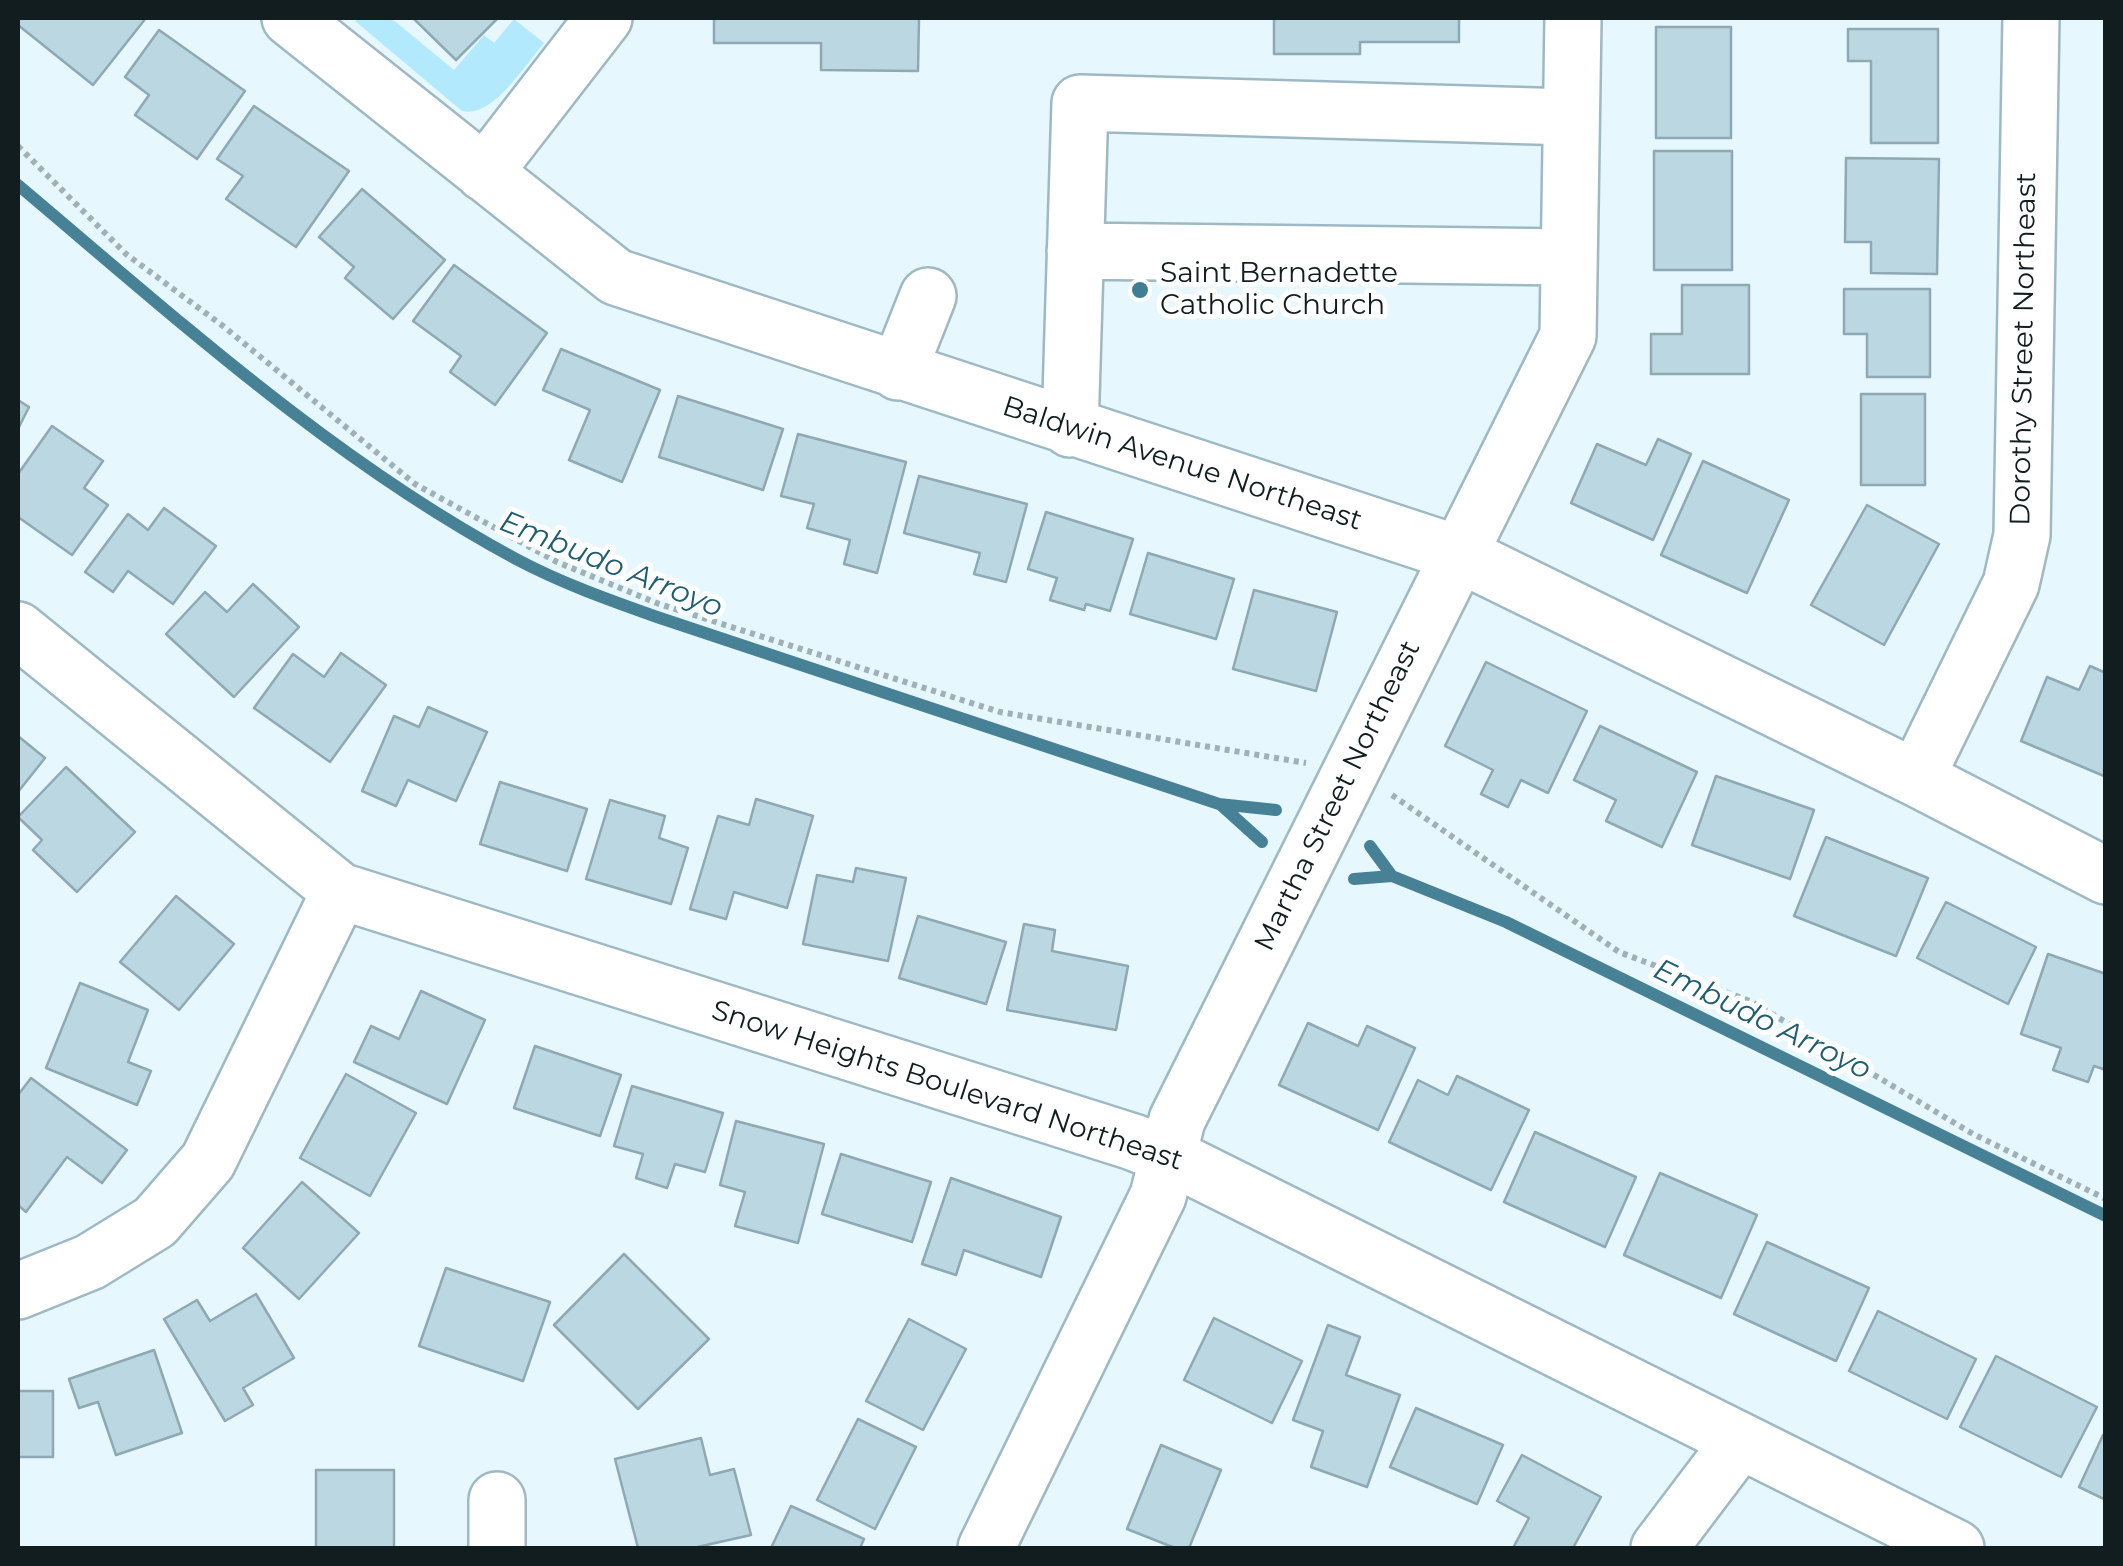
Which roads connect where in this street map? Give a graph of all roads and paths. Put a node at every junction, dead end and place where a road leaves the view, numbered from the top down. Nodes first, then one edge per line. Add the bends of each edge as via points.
1 (290, 18) edge
2 (604, 18) edge
3 (1573, 18) edge
4 (2031, 18) edge
5 (1571, 118) junction
6 (18, 146) edge
7 (484, 173) junction
8 (1075, 252) junction
9 (1569, 258) junction
10 (928, 296) dead end
11 (898, 372) junction
12 (1070, 429) junction
13 (1459, 554) junction
14 (18, 630) edge
15 (1350, 774) junction
16 (1916, 778) junction
17 (2106, 876) edge
18 (340, 891) junction
19 (1169, 1156) junction
20 (2106, 1199) edge
21 (18, 1292) edge
22 (1740, 1441) junction
23 (986, 1548) edge
24 (1660, 1548) edge
25 (1956, 1548) edge

1 - 7 street, Baldwin Avenue Northeast
2 - 7 street
3 - 5 street, Martha Street Northeast
4 - 16 street, Dorothy Street Northeast via 2022,535 2011,584
5 - 8 street via 1080,104
5 - 9 street, Martha Street Northeast
6 - 15 path via 126,254 415,484 557,562 658,604 1000,712
7 - 11 street, Baldwin Avenue Northeast via 616,278
8 - 9 street
8 - 12 street
9 - 13 street, Martha Street Northeast via 1568,336
10 - 11 street
11 - 12 street, Baldwin Avenue Northeast
12 - 13 street, Baldwin Avenue Northeast
13 - 15 street, Martha Street Northeast
13 - 16 street, Baldwin Avenue Northeast
14 - 18 street, Snow Heights Boulevard Northeast
15 - 19 street, Martha Street Northeast via 1176,1120
15 - 20 path via 1380,786 1619,952 1752,1002 1973,1134
16 - 17 street, Baldwin Avenue Northeast
18 - 19 street, Snow Heights Boulevard Northeast
18 - 21 street via 208,1161 155,1222 90,1262
19 - 22 street, Snow Heights Boulevard Northeast
19 - 23 street, Martha Street Northeast via 1158,1196
22 - 24 street
22 - 25 street, Snow Heights Boulevard Northeast

